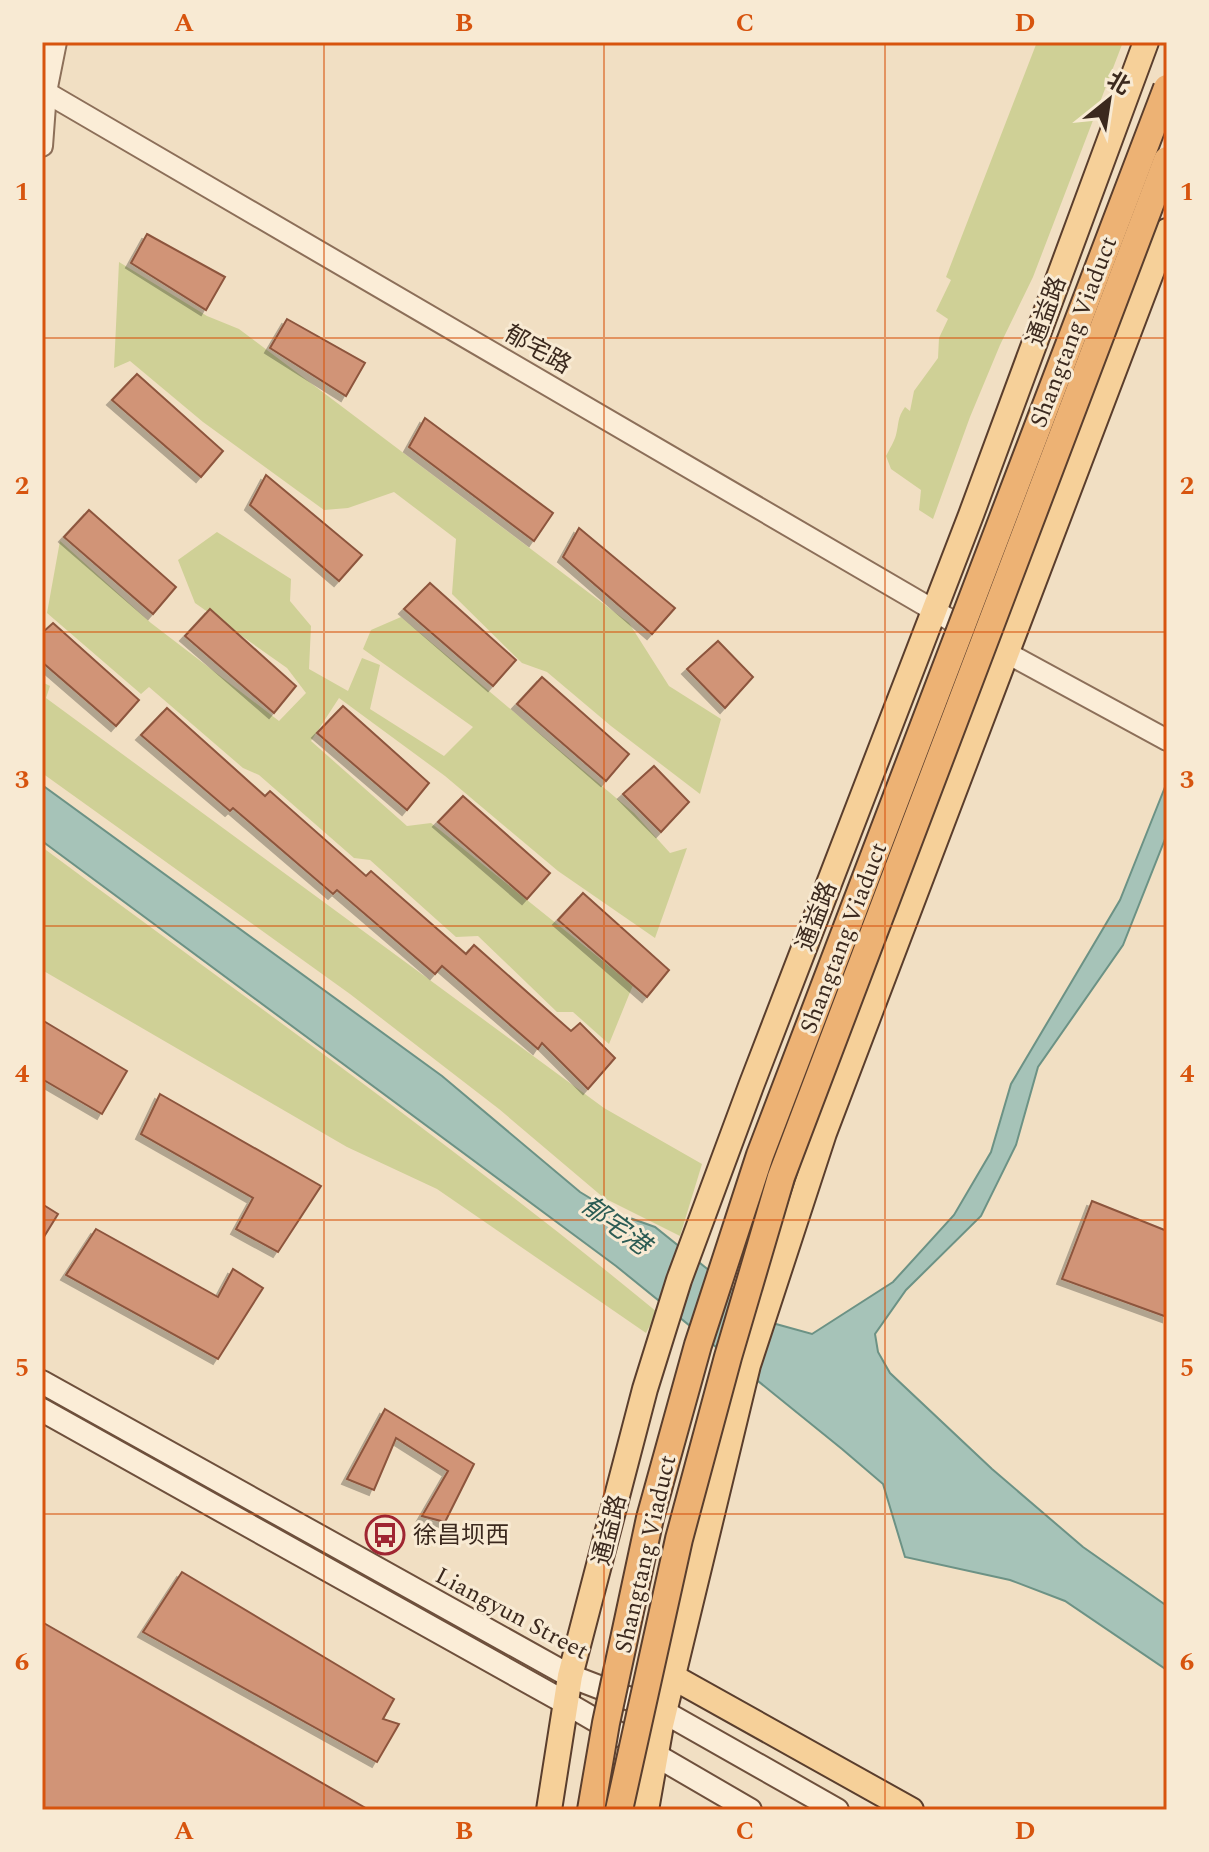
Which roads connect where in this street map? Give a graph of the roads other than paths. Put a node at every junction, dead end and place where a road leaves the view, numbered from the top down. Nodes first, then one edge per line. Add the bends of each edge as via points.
1 (56, 42) edge
2 (1146, 42) edge
3 (1167, 88) edge
4 (44, 91) edge
5 (42, 146) edge
6 (1167, 160) edge
7 (1167, 231) edge
8 (934, 610) junction
9 (1007, 653) junction
10 (1167, 740) edge
11 (42, 1382) edge
12 (42, 1410) edge
13 (570, 1676) junction
14 (673, 1677) junction
15 (566, 1703) junction
16 (664, 1712) junction
17 (656, 1754) junction
18 (549, 1810) edge
19 (591, 1810) edge
20 (619, 1810) edge
21 (646, 1810) edge
22 (750, 1810) edge
23 (837, 1810) edge
24 (911, 1810) edge

1 - 4 street
2 - 8 main road, 通益路
3 - 19 highway, Shangtang Viaduct, bridge via 760,1155 698,1345 650,1518
4 - 5 street
4 - 8 street, 郁宅路
6 - 20 highway, Shangtang Viaduct, bridge via 781,1177 679,1539
7 - 9 main road
8 - 9 street, 郁宅路
8 - 13 main road, 通益路 via 679,1280
9 - 10 street, 郁宅路
9 - 14 main road via 824,1133 748,1365
11 - 13 main road, Liangyun Street
12 - 15 main road
13 - 15 main road, 通益路
13 - 16 main road, Liangyun Street
14 - 16 main road
14 - 24 main road
15 - 17 main road
15 - 18 main road, 通益路
16 - 17 main road
16 - 23 main road, Liangyun Street
17 - 21 main road
17 - 22 main road

